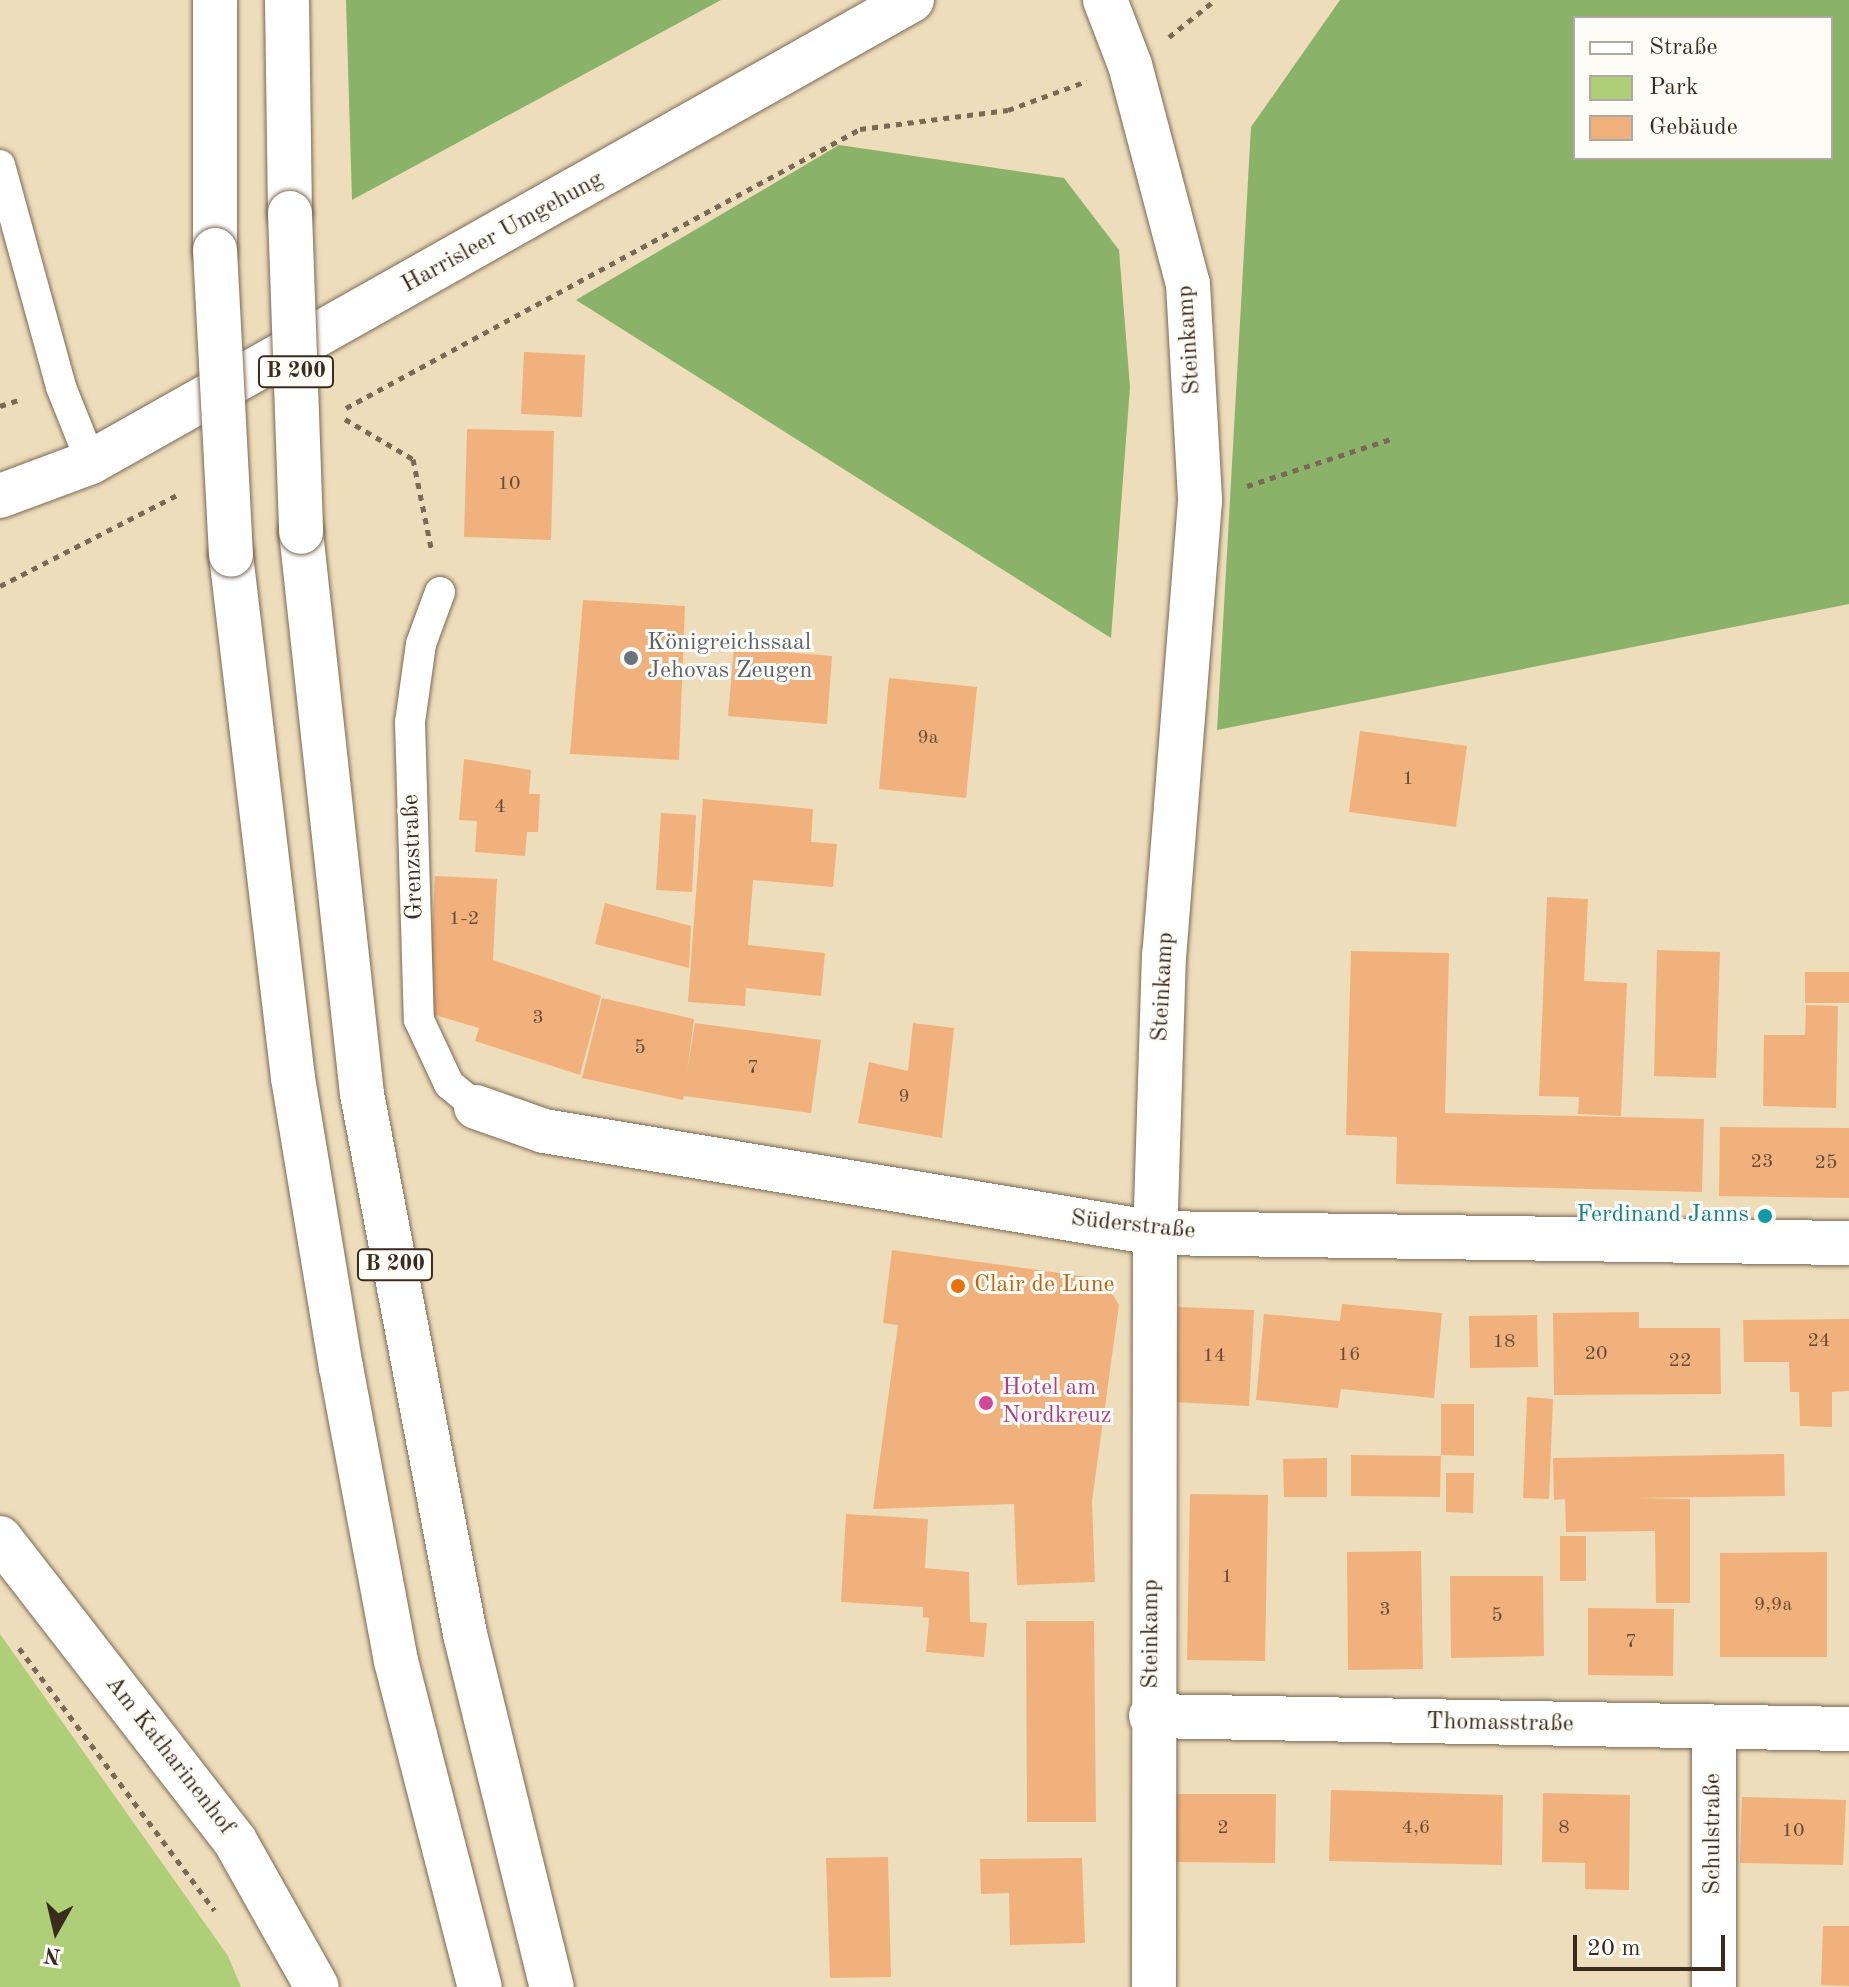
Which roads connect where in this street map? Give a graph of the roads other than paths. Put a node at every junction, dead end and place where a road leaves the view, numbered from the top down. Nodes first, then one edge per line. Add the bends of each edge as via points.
1 (215, 0) edge
2 (287, 0) edge
3 (912, 0) edge
4 (1105, 0) edge
5 (0, 165) edge
6 (91, 462) junction
7 (0, 496) edge
8 (440, 592) road end
9 (476, 1107) joint
10 (1155, 1233) junction
11 (1849, 1243) edge
12 (0, 1538) edge
13 (1151, 1716) junction
14 (1714, 1729) junction
15 (1849, 1729) edge
16 (317, 1987) edge
17 (480, 1987) edge
18 (552, 1987) edge
19 (1154, 1987) edge
20 (1714, 1987) edge

1 - 17 main road, B 200, bridge via 215,250 231,555 293,1078 396,1661
2 - 18 main road, B 200, bridge via 301,532 362,1094 465,1634
3 - 6 main road, Harrisleer Umgehung
4 - 10 main road, Steinkamp via 1130,65 1188,284 1200,501 1164,954
5 - 6 lane via 61,387
6 - 7 main road, Harrisleer Umgehung
8 - 9 lane, Grenzstraße via 421,644 410,722 419,1020 449,1084
9 - 10 main road, Süderstraße via 544,1131
10 - 11 main road, Süderstraße
10 - 13 main road, Steinkamp
12 - 16 main road, Am Katharinenhof via 235,1841
13 - 14 main road, Thomasstraße
13 - 19 main road, Steinkamp
14 - 15 main road, Thomasstraße
14 - 20 main road, Schulstraße

